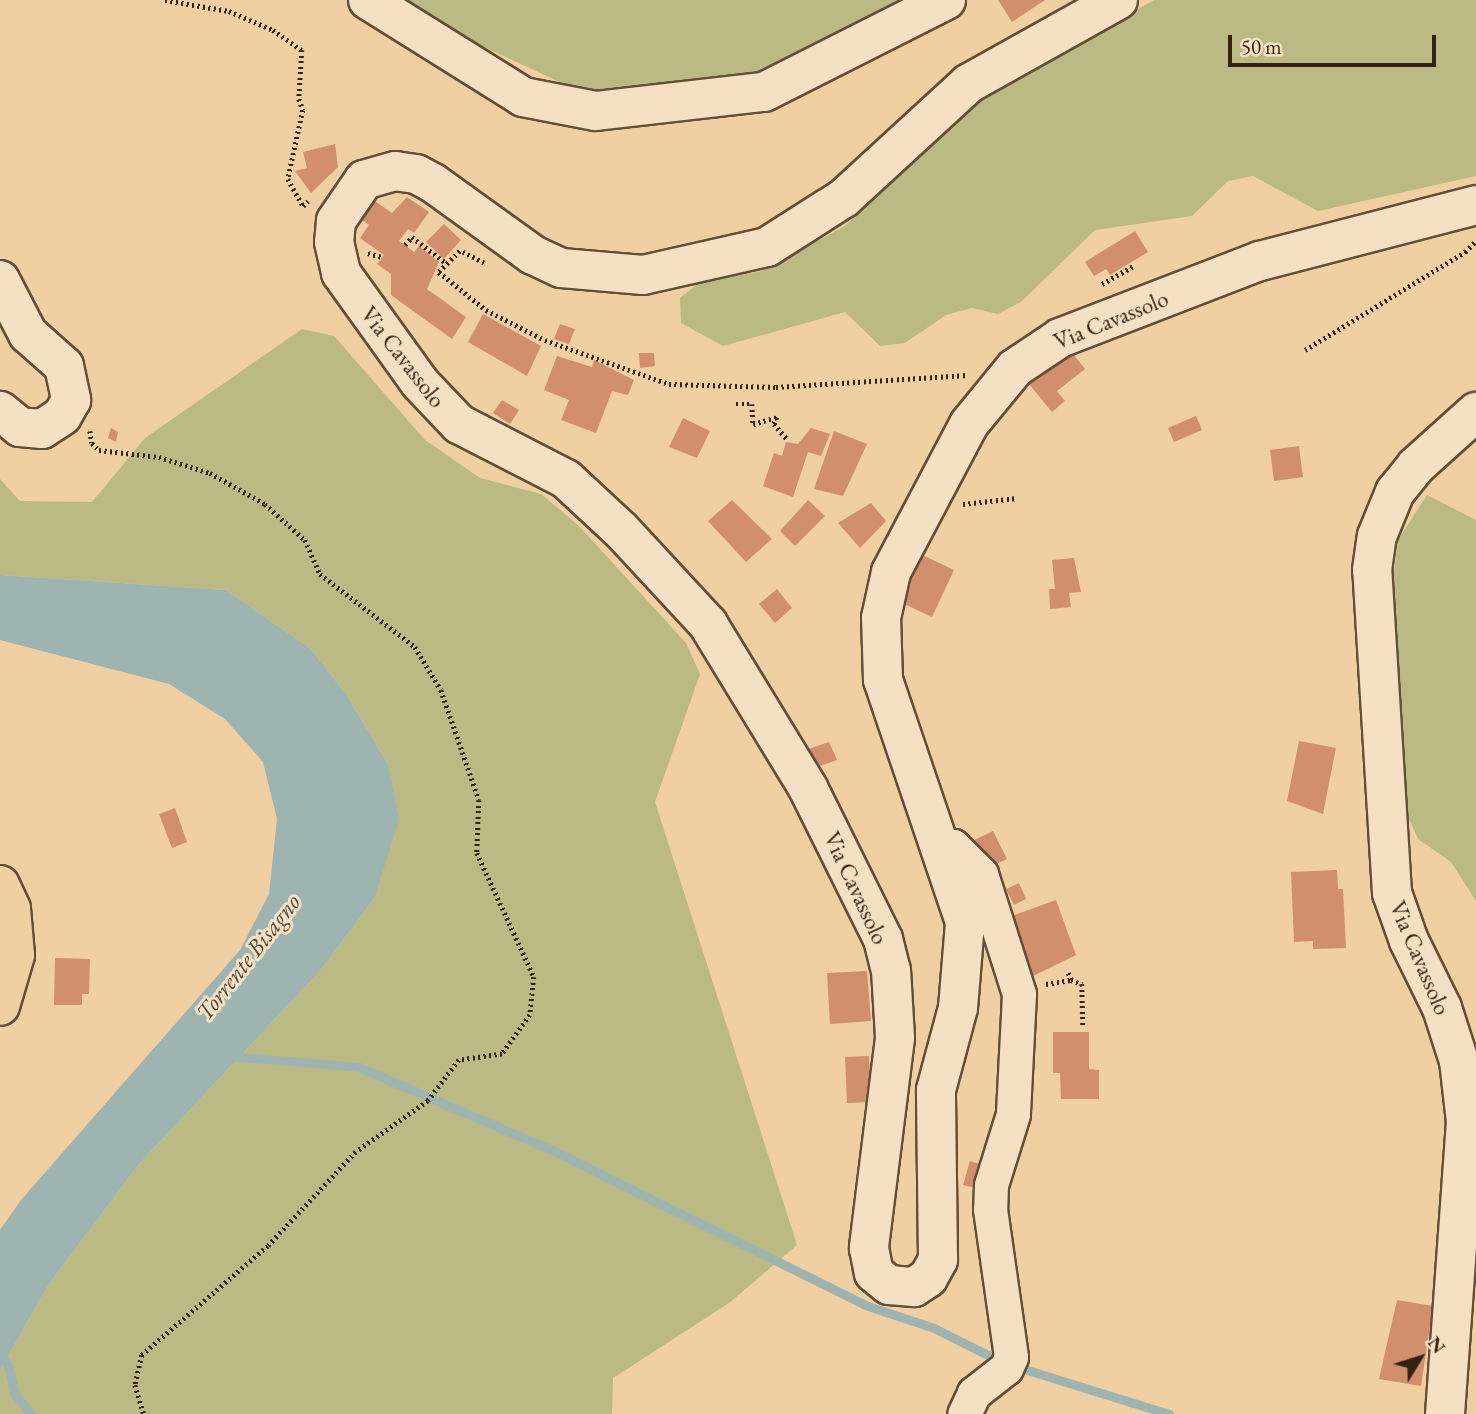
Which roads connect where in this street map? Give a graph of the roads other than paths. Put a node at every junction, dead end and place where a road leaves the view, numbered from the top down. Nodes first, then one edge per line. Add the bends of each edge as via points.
1 (369, 0) edge
2 (946, 0) edge
3 (1118, 0) edge
4 (1476, 205) edge
5 (0, 280) edge
6 (0, 411) edge
7 (1476, 412) edge
8 (942, 845) junction
9 (0, 886) edge
10 (0, 1006) edge
11 (964, 1414) edge
12 (1445, 1414) edge

1 - 2 main road via 523,97 596,111 764,92
3 - 8 main road, Via Cavassolo via 968,84 844,198 767,247 643,275 561,268 533,255 433,183 395,171 364,180 335,221 341,273 420,383 458,424 566,479 622,531 708,625 808,788 872,917 891,970 895,1038 869,1261 881,1280 906,1290 928,1278 938,1260 936,1090 965,961 965,922
4 - 8 main road, Via Cavassolo via 1260,261 1060,338 1015,368 986,398 891,572 882,611 883,680
5 - 6 main road via 28,334 64,366 71,400 62,416 42,429 20,427
7 - 12 main road, Via Cavassolo via 1416,466 1395,492 1377,536 1372,570 1392,893 1409,941 1442,1008 1459,1061 1466,1122
8 - 11 street via 953,846 981,874 1018,994 1013,1114 991,1185 990,1209 1011,1357 1006,1368 974,1393
9 - 10 main road via 11,909 15,955

